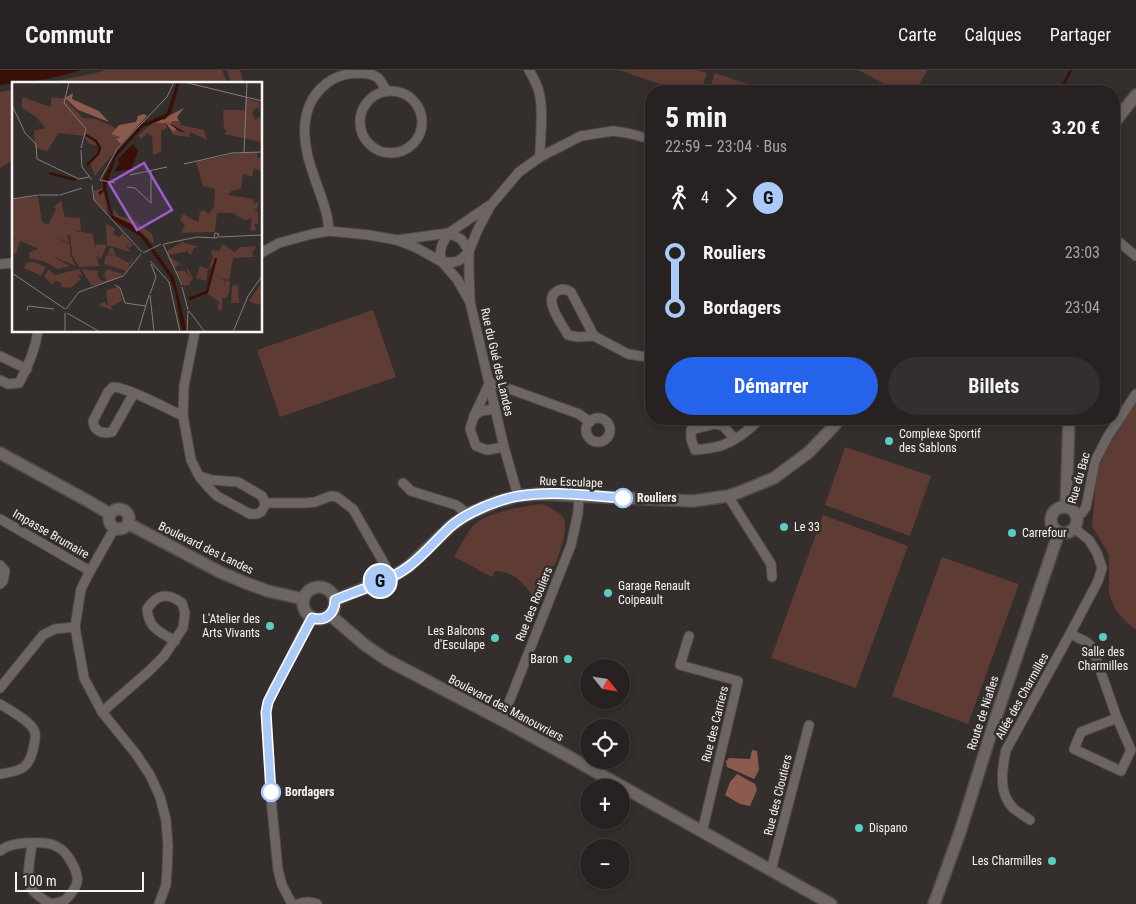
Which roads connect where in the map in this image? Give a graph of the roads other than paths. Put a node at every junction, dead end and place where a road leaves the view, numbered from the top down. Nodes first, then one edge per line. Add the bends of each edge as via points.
1 (529, 70) edge
2 (387, 91) junction
3 (1136, 95) edge
4 (1120, 115) edge
5 (645, 136) edge
6 (540, 157) junction
7 (491, 204) junction
8 (329, 231) junction
9 (449, 233) junction
10 (397, 240) junction
11 (1120, 243) edge
12 (470, 251) junction
13 (262, 253) edge
14 (1136, 256) edge
15 (442, 262) junction
16 (470, 302) junction
17 (38, 332) edge
18 (195, 332) edge
19 (594, 336) junction
20 (0, 356) edge
21 (645, 356) edge
22 (27, 369) junction
23 (0, 380) edge
24 (490, 382) junction
25 (134, 393) junction
26 (1136, 394) edge
27 (495, 409) junction
28 (183, 416) junction
29 (474, 416) junction
30 (1120, 418) edge
31 (590, 422) dead end
32 (711, 425) edge
33 (719, 425) edge
34 (754, 425) edge
35 (835, 425) edge
36 (1069, 425) edge
37 (1115, 425) edge
38 (735, 439) junction
39 (504, 448) junction
40 (0, 453) edge
41 (199, 476) junction
42 (403, 483) dead end
43 (579, 495) junction
44 (518, 496) junction
45 (728, 496) junction
46 (265, 503) junction
47 (1066, 507) junction
48 (110, 514) junction
49 (468, 514) junction
50 (0, 519) edge
51 (1075, 522) junction
52 (128, 524) junction
53 (114, 529) junction
54 (1059, 532) junction
55 (0, 565) edge
56 (385, 565) dead end
57 (90, 571) junction
58 (772, 578) dead end
59 (0, 584) edge
60 (303, 599) junction
61 (335, 600) junction
62 (330, 615) junction
63 (312, 618) junction
64 (75, 627) junction
65 (1070, 634) junction
66 (689, 636) dead end
67 (175, 641) junction
68 (0, 688) edge
69 (0, 704) edge
70 (102, 712) junction
71 (1117, 718) junction
72 (502, 720) junction
73 (808, 725) dead end
74 (0, 774) edge
75 (1030, 820) dead end
76 (702, 832) junction
77 (32, 843) junction
78 (0, 851) edge
79 (771, 870) junction
80 (159, 904) edge
81 (292, 904) edge
82 (298, 904) edge
83 (317, 904) edge
84 (831, 904) edge
85 (934, 904) edge

1 - 6 street via 540,94
2 - 2 street via 409,96 422,115 418,138 410,147 389,154 368,144 359,123 366,102
2 - 8 street via 371,74 344,74 322,86 310,105 305,122 309,165
3 - 4 street
5 - 6 street via 627,132 599,132 581,136
6 - 7 street via 519,172
7 - 9 street
7 - 12 street
8 - 10 street
8 - 13 street via 279,243
9 - 10 street
9 - 12 street via 461,239
9 - 15 street via 440,248
10 - 15 street, Rue du Gué des Landes
11 - 14 street
12 - 15 street via 457,262
12 - 16 street
15 - 16 street, Rue du Gué des Landes via 457,279
16 - 24 street, Rue du Gué des Landes
17 - 22 street
18 - 28 street via 184,386
19 - 19 street via 568,335 551,305 554,292 571,292
19 - 21 street via 628,354
20 - 22 street
22 - 23 street via 19,383 8,384
24 - 27 street, Rue du Gué des Landes
24 - 29 street
24 - 31 street via 579,414
25 - 25 street via 113,387 93,421 94,427 99,432 112,432
25 - 28 street
26 - 30 street, Rue du Bac
27 - 29 street via 481,411
27 - 39 street, Rue du Gué des Landes
28 - 41 street via 191,460
29 - 39 street via 470,429 476,446 487,450
32 - 38 street via 692,430 695,450 722,446
33 - 38 street
34 - 38 street
35 - 45 street, Rue Esculape via 809,452 774,478
36 - 47 street
37 - 51 street, Rue du Bac via 1095,461 1086,507
39 - 44 street, Rue du Gué des Landes
40 - 48 street
41 - 46 street via 238,482 262,496
41 - 46 street via 218,496 250,514 261,512
42 - 49 street via 410,491 456,505
43 - 44 street, Rue Esculape
43 - 45 street, Rue Esculape via 693,501
43 - 72 street, Rue des Rouliers via 571,545
44 - 49 street, Rue Esculape
45 - 58 street via 771,564
46 - 56 street via 306,503 331,496 337,498 353,509
47 - 51 street via 1073,510
47 - 54 street via 1058,508 1052,514 1053,526
48 - 52 street via 124,510 130,518
48 - 53 street via 109,521
49 - 61 street, Rue Esculape via 394,576
50 - 57 street, Impasse Brumaire
51 - 54 street via 1067,532
51 - 65 street, Allée des Charmilles via 1098,553 1102,568
52 - 53 street via 124,529
52 - 60 street, Boulevard des Landes via 220,572 268,591
53 - 57 street
54 - 85 street, Route de Niafles
55 - 59 street via 5,571
57 - 64 street via 81,589
60 - 61 street via 309,590 319,586 330,590
60 - 63 street via 304,610
61 - 62 street
62 - 63 street
62 - 72 street, Boulevard des Manouvriers via 386,660
63 - 81 street via 268,702 266,712 278,870
64 - 68 street via 55,629 43,635
64 - 70 street via 84,678
65 - 71 street via 1092,648
65 - 75 street, Allée des Charmilles via 1006,750 1002,769 1007,800
66 - 76 street, Rue des Carriers via 680,665 738,681
67 - 67 street via 183,628 185,612 182,603 174,597 163,596 153,600 146,609 147,617 158,631
67 - 70 street via 149,672
69 - 74 street via 26,721 34,730 35,740 28,765
70 - 80 street via 136,754 160,797 166,820 168,870
71 - 71 street via 1131,750 1121,771 1074,749 1081,732
72 - 76 street, Boulevard des Manouvriers
73 - 79 street, Rue des Cloutiers
76 - 79 street, Boulevard des Manouvriers
77 - 77 street via 60,848 71,860 78,878 74,890 64,901 51,904 31,889 28,877
77 - 78 street via 5,847
79 - 84 street, Boulevard des Manouvriers
82 - 83 street

